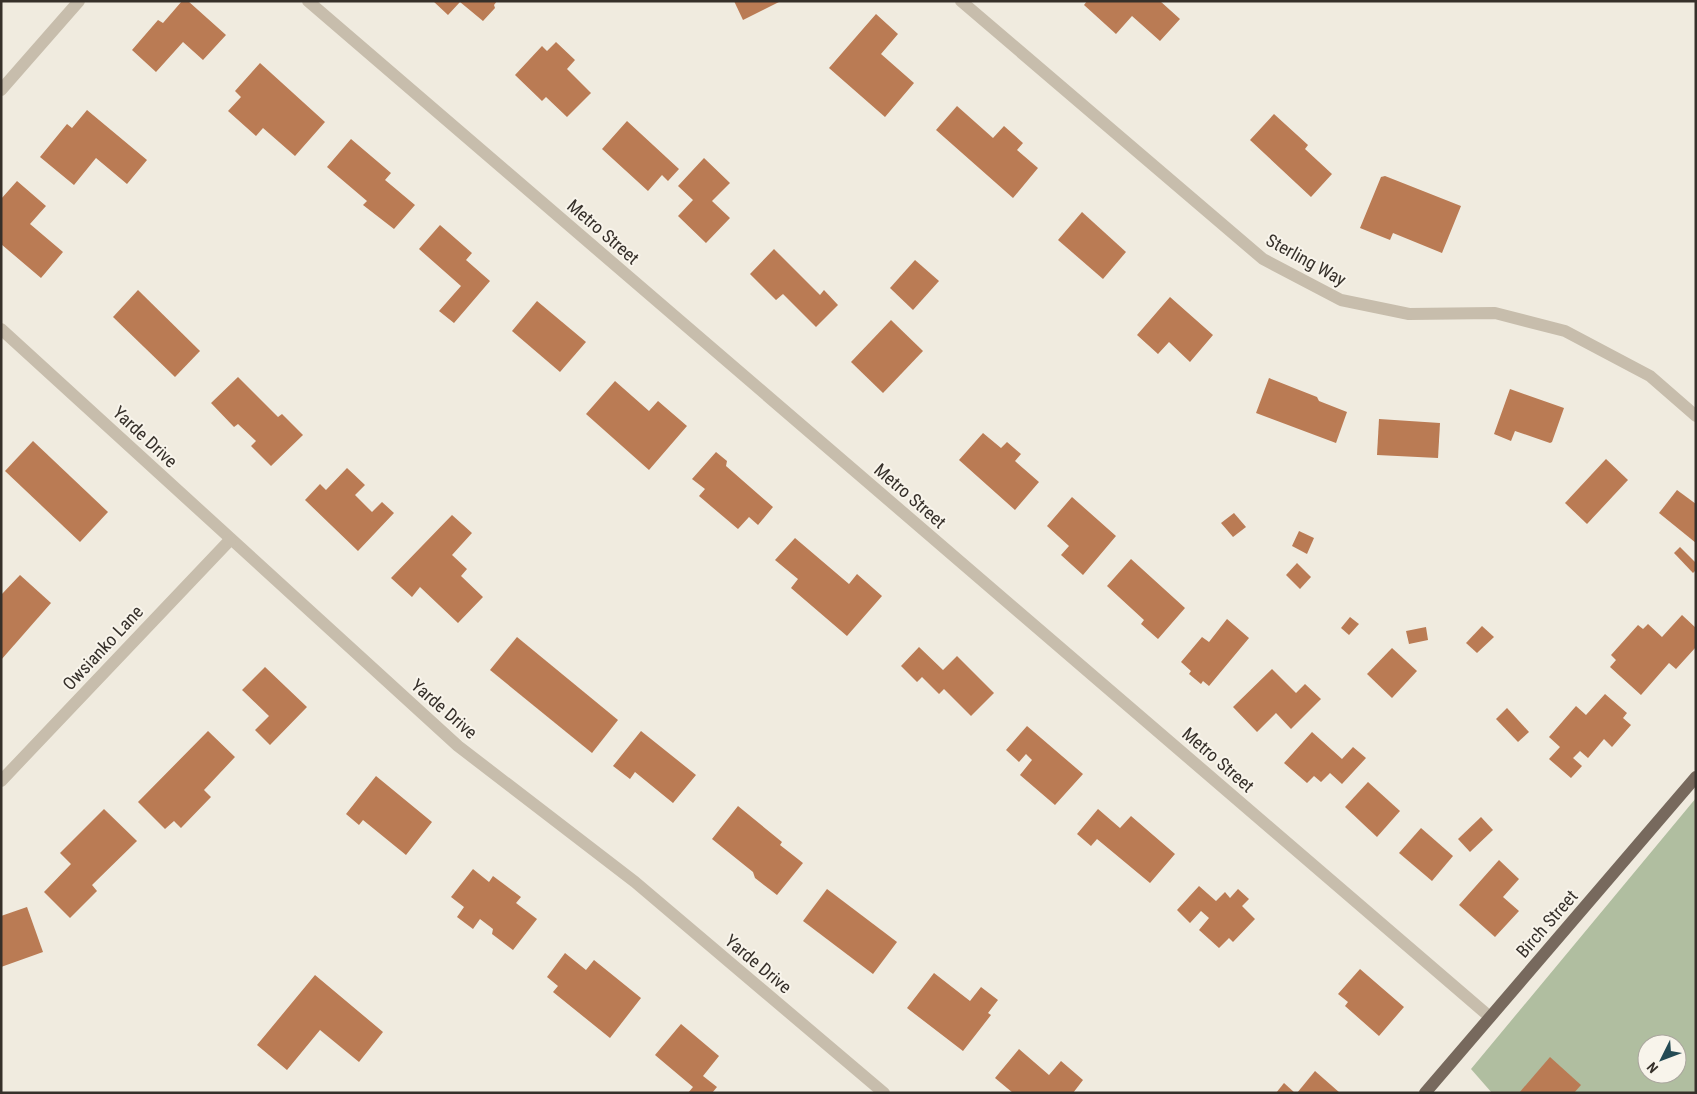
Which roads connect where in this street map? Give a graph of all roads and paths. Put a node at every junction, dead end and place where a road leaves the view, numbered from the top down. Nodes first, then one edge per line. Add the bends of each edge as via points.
1 (78, 1) edge
2 (308, 1) edge
3 (961, 1) edge
4 (1, 90) edge
5 (1, 329) edge
6 (1696, 416) edge
7 (230, 540) junction
8 (1696, 777) edge
9 (1, 781) edge
10 (1490, 1017) junction
11 (884, 1093) edge
12 (1425, 1093) edge

1 - 4 street
2 - 10 street, Metro Street
3 - 6 street, Sterling Way via 1263,259 1341,300 1409,314 1496,313 1565,331 1650,376
5 - 7 street, Yarde Drive
7 - 9 street, Owsianko Lane
7 - 11 street, Yarde Drive via 458,746 634,882
8 - 10 main road, Birch Street
10 - 12 main road, Birch Street

